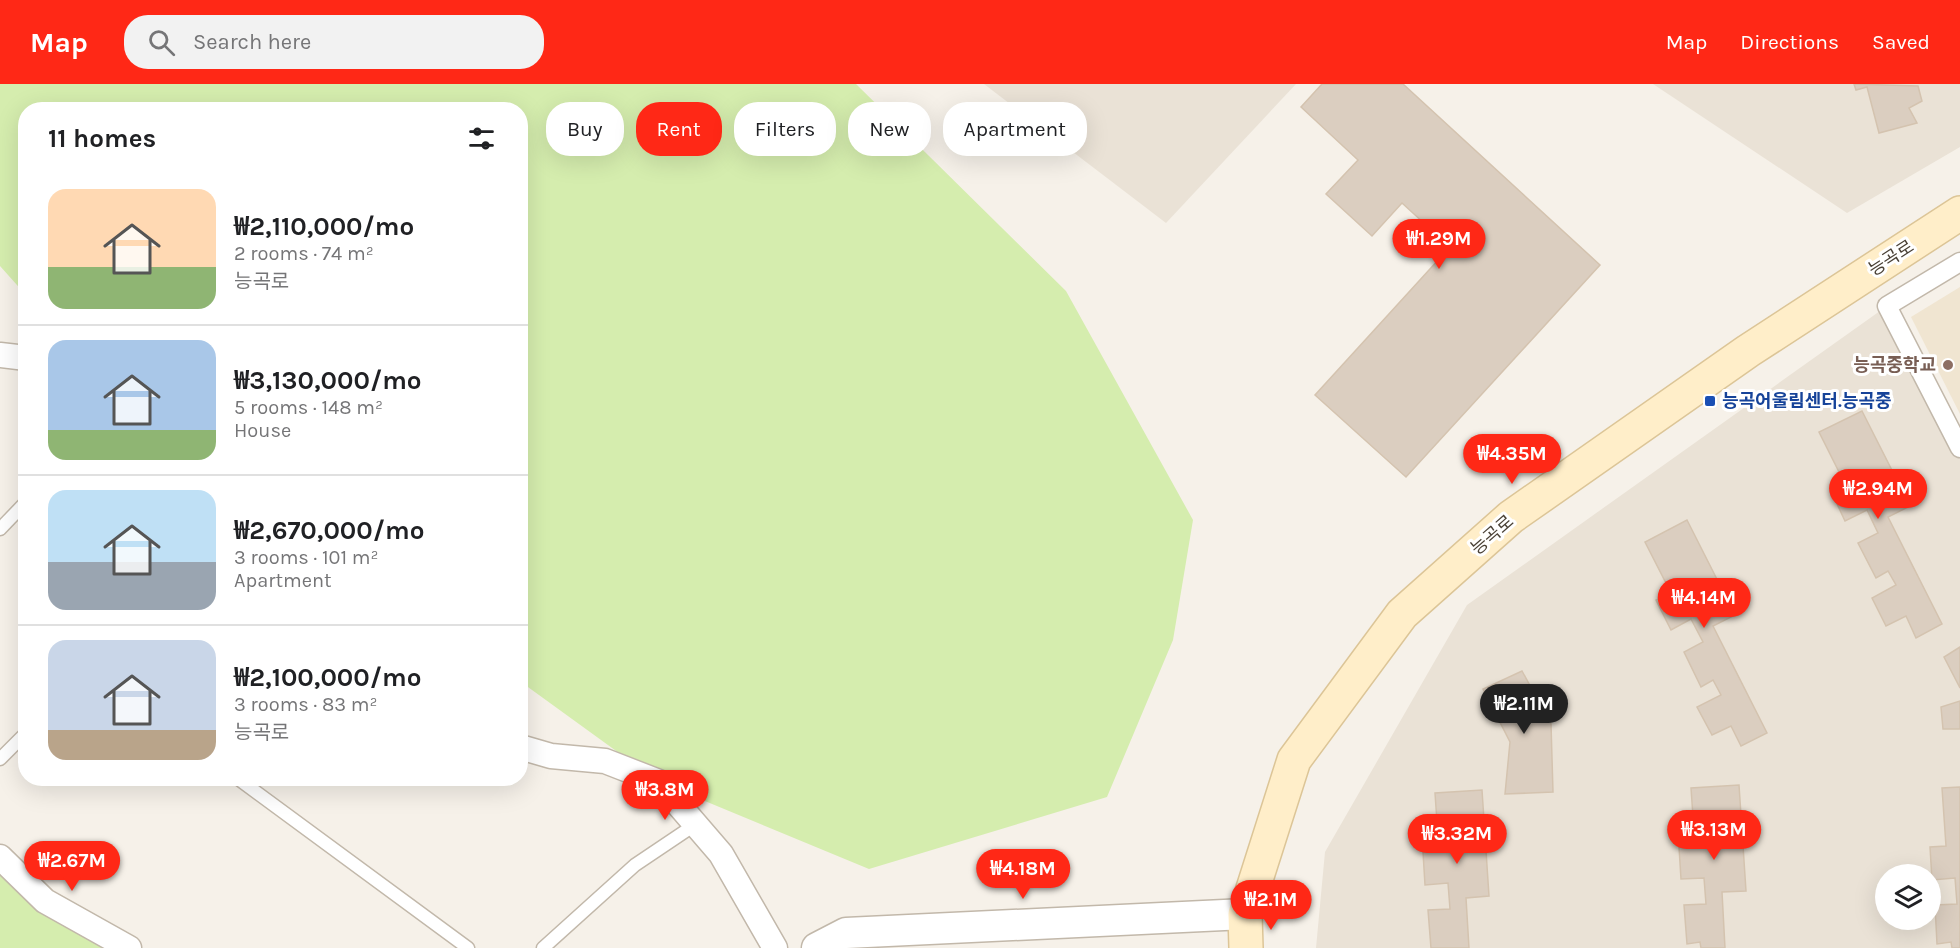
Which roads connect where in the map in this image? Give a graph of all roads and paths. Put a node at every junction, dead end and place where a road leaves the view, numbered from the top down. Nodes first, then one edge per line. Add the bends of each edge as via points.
1 (1960, 213) edge
2 (1960, 261) edge
3 (0, 354) edge
4 (18, 357) edge
5 (1960, 448) edge
6 (18, 510) edge
7 (0, 529) edge
8 (18, 741) edge
9 (528, 749) edge
10 (0, 759) edge
11 (248, 786) edge
12 (696, 824) junction
13 (0, 857) edge
14 (1245, 914) junction
15 (129, 948) edge
16 (468, 948) edge
17 (543, 948) edge
18 (775, 948) edge
19 (817, 948) edge
20 (1246, 948) edge

1 - 14 main road, 능곡로 via 1748,351 1511,517 1402,615 1294,760
2 - 5 street via 1887,306
3 - 4 street
6 - 7 lane
8 - 10 lane
9 - 12 street via 551,756 604,761 659,782
11 - 16 lane
12 - 17 lane via 635,865
12 - 18 street via 721,854
13 - 15 street via 45,901
14 - 19 street via 846,933
14 - 20 main road, 능곡로

